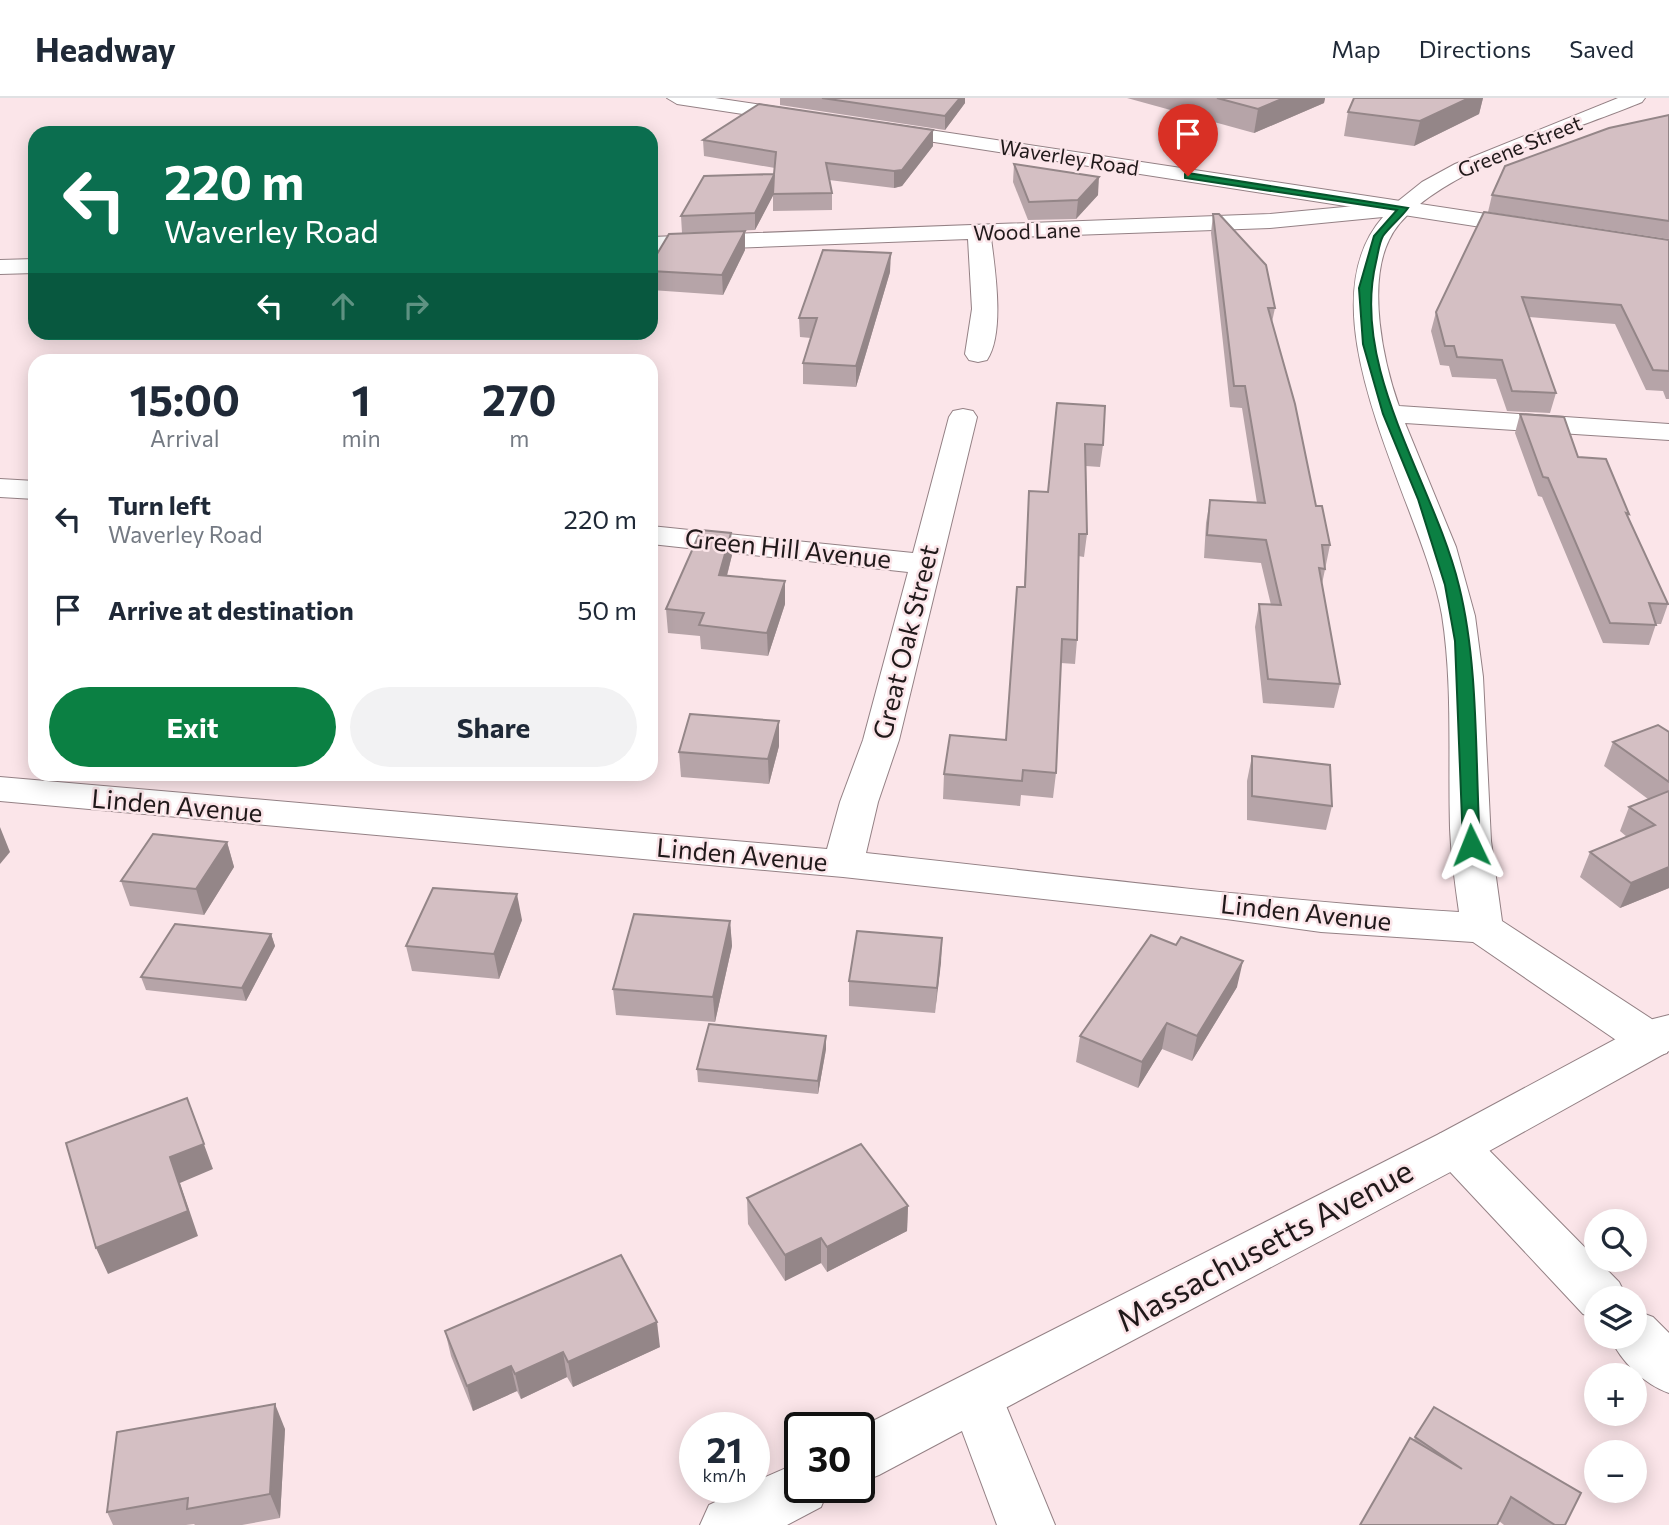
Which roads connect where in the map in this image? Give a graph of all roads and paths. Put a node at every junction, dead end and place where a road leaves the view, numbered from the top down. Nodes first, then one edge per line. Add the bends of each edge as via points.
1 (677, 98) edge
2 (1635, 98) edge
3 (708, 100) edge
4 (825, 121) edge
5 (860, 126) edge
6 (1403, 208) junction
7 (1549, 231) edge
8 (979, 234) junction
9 (658, 244) edge
10 (28, 266) edge
11 (0, 267) edge
12 (978, 354) dead end
13 (1388, 414) junction
14 (963, 417) dead end
15 (1669, 432) edge
16 (0, 488) edge
17 (28, 490) edge
18 (658, 536) edge
19 (925, 564) junction
20 (0, 789) edge
21 (843, 864) junction
22 (1482, 928) junction
23 (1660, 1036) edge
24 (1456, 1147) junction
25 (1589, 1286) edge
26 (1647, 1346) edge
27 (1669, 1369) edge
28 (976, 1396) junction
29 (875, 1449) edge
30 (784, 1497) edge
31 (729, 1525) edge
32 (1026, 1525) edge

1 - 3 street
2 - 6 street, Greene Street via 1492,154 1447,177
3 - 4 street
5 - 6 street, Waverley Road
6 - 7 street, Waverley Road
6 - 8 street, Wood Lane via 1270,221
6 - 13 street, Greene Street via 1378,236 1364,288 1370,352
8 - 9 street, Wood Lane
8 - 12 street via 985,279 984,329
10 - 11 street
13 - 15 street
13 - 22 street, Greene Street via 1425,502 1452,585 1461,630 1470,826
14 - 19 street, Great Oak Street
16 - 17 street
18 - 19 street, Green Hill Avenue
19 - 21 street, Great Oak Street via 881,740
20 - 21 street, Linden Avenue
21 - 22 street, Linden Avenue via 1321,918
22 - 23 street
23 - 24 street, Massachusetts Avenue
24 - 25 street
24 - 28 street, Massachusetts Avenue
26 - 27 street
28 - 29 street, Massachusetts Avenue
28 - 32 street
30 - 31 street

